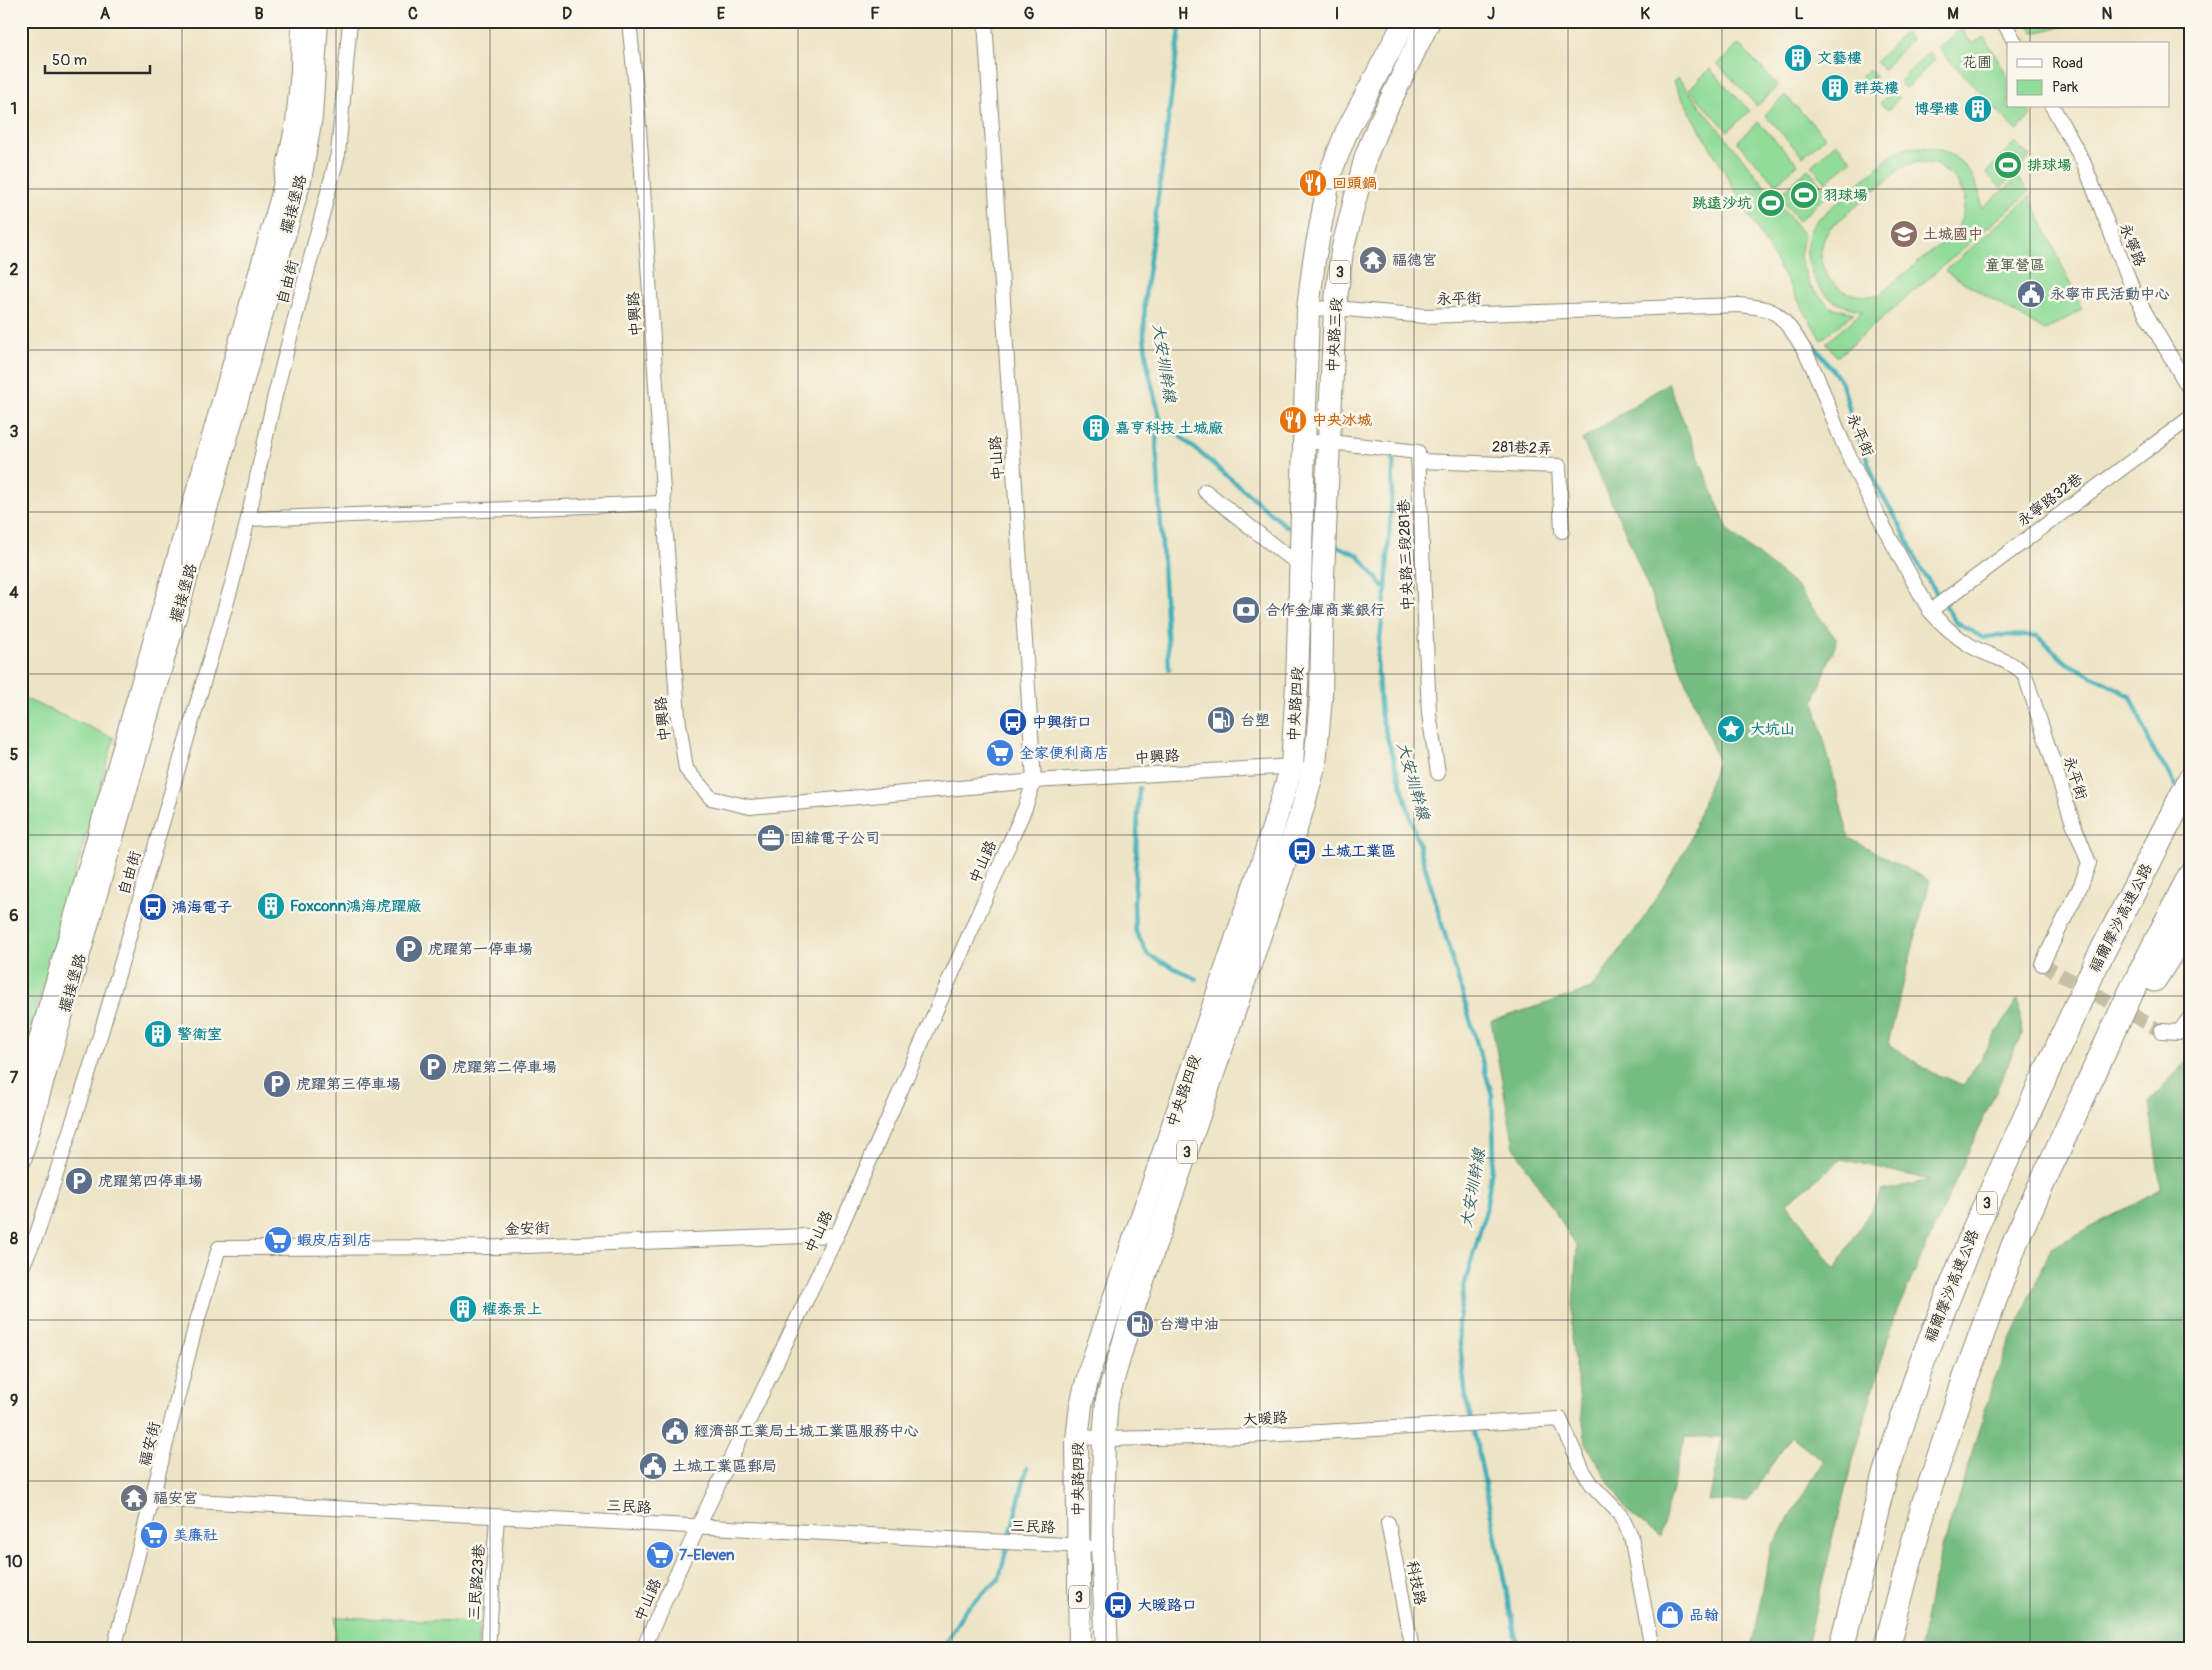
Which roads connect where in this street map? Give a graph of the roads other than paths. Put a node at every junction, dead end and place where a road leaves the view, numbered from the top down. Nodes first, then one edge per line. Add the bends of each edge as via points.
1 (302, 21) edge
2 (318, 21) edge
3 (350, 21) edge
4 (630, 21) edge
5 (985, 21) edge
6 (1405, 21) edge
7 (1429, 21) edge
8 (2003, 21) edge
9 (2015, 42) edge
10 (2053, 108) edge
11 (1336, 308) junction
12 (1308, 309) junction
13 (2191, 392) edge
14 (2191, 417) edge
15 (1303, 442) junction
16 (1330, 442) junction
17 (1418, 461) junction
18 (1205, 491) dead end
19 (664, 503) junction
20 (248, 519) junction
21 (1562, 531) dead end
22 (1301, 564) junction
23 (1323, 575) joint
24 (1930, 611) junction
25 (1315, 764) junction
26 (1292, 766) junction
27 (1438, 773) dead end
28 (2191, 779) edge
29 (1034, 781) junction
30 (2191, 875) edge
31 (2191, 920) edge
32 (2042, 964) dead end
33 (2191, 1016) edge
34 (2161, 1031) tunnel mouth
35 (21, 1103) edge
36 (21, 1160) edge
37 (837, 1235) junction
38 (2017, 1237) junction
39 (219, 1248) joint
40 (21, 1269) edge
41 (1077, 1436) junction
42 (1104, 1439) junction
43 (153, 1500) junction
44 (498, 1517) junction
45 (1388, 1523) dead end
46 (698, 1527) junction
47 (1078, 1545) junction
48 (1102, 1548) junction
49 (114, 1649) edge
50 (488, 1649) edge
51 (644, 1649) edge
52 (1080, 1649) edge
53 (1107, 1649) edge
54 (1412, 1649) edge
55 (1652, 1649) edge
56 (1841, 1649) edge
57 (1886, 1649) edge

1 - 35 street, 擺接堡路 via 296,123 281,196
2 - 36 street, 擺接堡路 via 312,117 302,180
3 - 20 street, 自由街 via 338,154 276,395
4 - 19 street, 中興路
5 - 29 street, 中山路
6 - 12 main road, 中央路三段 / 3 via 1346,134 1330,174
7 - 11 main road, 中央路三段 / 3 via 1366,156 1342,251
8 - 9 street
10 - 13 street, 永寧路 via 2083,161 2135,295
11 - 12 street, 永平街
11 - 16 main road, 中央路三段 / 3
11 - 24 street, 永平街 via 1425,316 1739,305 1769,309 1781,318 1797,339 1814,370 1844,444
12 - 15 main road, 中央路三段 / 3
14 - 24 street, 永寧路32巷
15 - 16 street
15 - 22 main road, 中央路三段 / 3
16 - 17 street via 1418,452
16 - 23 main road, 中央路三段 / 3
17 - 21 street, 281巷2弄 via 1559,466
17 - 27 street, 中央路三段281巷 via 1429,714
18 - 22 street
19 - 20 street
19 - 29 street, 中興路 via 678,718 686,769 712,798 750,807
20 - 40 street, 自由街 via 95,1053 37,1234
22 - 26 main road, 中央路四段 / 3
23 - 25 main road, 中央路四段 / 3
24 - 32 street, 永平街 via 1946,629 1972,647 2017,666 2025,676 2072,820 2090,863
25 - 26 street, 中興路
25 - 42 main road, 中央路四段 / 3 via 1295,833 1134,1307 1107,1400
26 - 29 street, 中興路
26 - 41 main road, 中央路四段 / 3 via 1090,1368
28 - 56 highway, 福爾摩沙高速公路 / 3 via 2096,964 1977,1224 1922,1362 1887,1469
29 - 37 street, 中山路
30 - 38 highway
31 - 38 highway via 2144,994
33 - 34 street via 2179,1032
37 - 39 street, 金安街 via 498,1247
37 - 46 street, 中山路
38 - 57 highway via 1925,1502
39 - 43 street, 福安街 via 195,1328
41 - 42 street, 大暖路
41 - 47 main road, 中央路四段 / 3
42 - 48 main road, 中央路四段 / 3
42 - 55 street, 大暖路 via 1245,1436 1560,1419 1582,1469 1593,1486 1620,1514 1631,1536
43 - 44 street, 三民路
43 - 49 street, 福安街
44 - 46 street, 三民路
44 - 50 street, 三民路23巷
45 - 54 street, 科技路
46 - 47 street, 三民路
46 - 51 street, 中山路
47 - 48 street, 三民路
47 - 52 main road, 中央路四段 / 3
48 - 53 main road, 中央路四段 / 3

